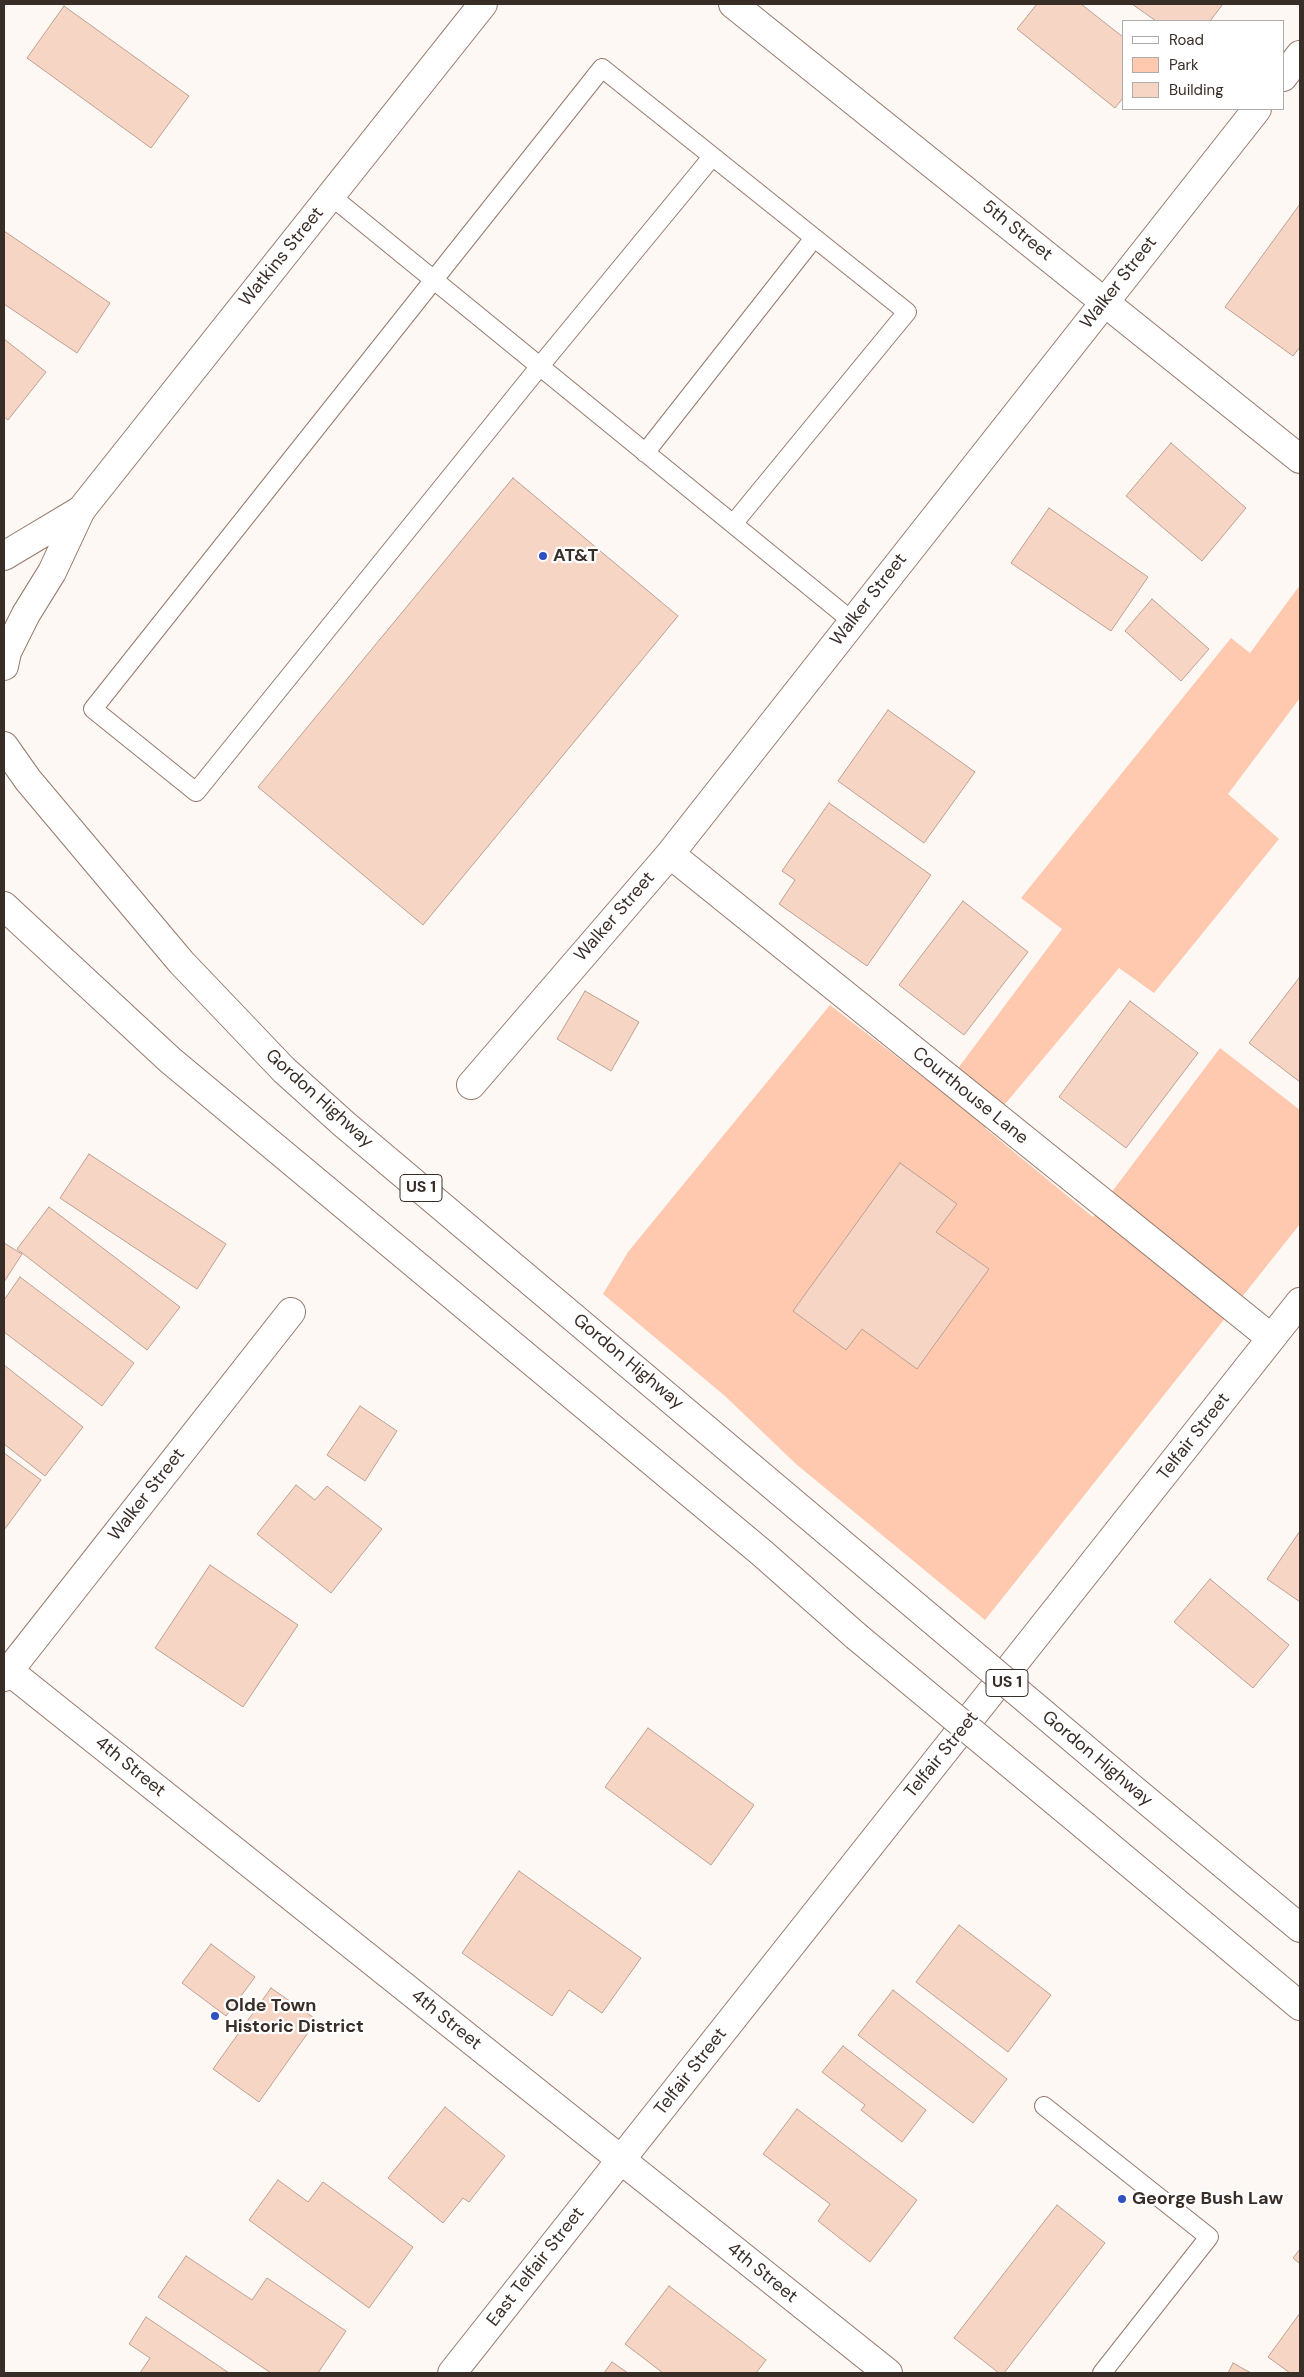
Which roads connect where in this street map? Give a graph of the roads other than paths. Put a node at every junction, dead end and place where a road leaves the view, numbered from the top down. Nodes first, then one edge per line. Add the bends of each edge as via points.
1 (483, 4) edge
2 (733, 4) edge
3 (1300, 55) edge
4 (1284, 76) edge
5 (1256, 110) edge
6 (712, 157) junction
7 (330, 196) junction
8 (814, 238) junction
9 (433, 280) junction
10 (1104, 302) junction
11 (540, 366) junction
12 (645, 453) junction
13 (1300, 460) edge
14 (81, 510) junction
15 (732, 524) junction
16 (4, 556) edge
17 (852, 622) junction
18 (4, 666) edge
19 (4, 724) edge
20 (4, 746) edge
21 (28, 780) junction
22 (670, 854) junction
23 (4, 906) edge
24 (471, 1085) dead end
25 (1300, 1302) edge
26 (291, 1312) dead end
27 (1271, 1338) junction
28 (5, 1671) edge
29 (1300, 1928) edge
30 (1300, 2006) edge
31 (1044, 2106) dead end
32 (621, 2160) junction
33 (452, 2373) edge
34 (888, 2373) edge
35 (1102, 2373) edge

1 - 7 main road, Watkins Street
2 - 10 main road, 5th Street
3 - 4 main road
5 - 10 main road, Walker Street
6 - 8 lane
6 - 9 lane via 602,68
6 - 11 lane
7 - 9 lane
7 - 14 main road, Watkins Street
8 - 12 lane
8 - 15 lane via 908,312
9 - 11 lane
9 - 11 lane via 93,709 196,792
10 - 13 main road, 5th Street
10 - 17 main road, Walker Street
11 - 12 lane
12 - 15 lane
14 - 16 main road
14 - 18 main road via 52,572 26,614
15 - 17 lane
17 - 22 main road, Walker Street
19 - 21 main road
20 - 21 main road, Gordon Highway / US 1
21 - 29 main road, Gordon Highway / US 1, bridge via 181,962 284,1070 344,1124
22 - 24 main road, Walker Street
22 - 27 main road, Courthouse Lane
23 - 30 main road, bridge via 170,1060
25 - 27 main road, Telfair Street
26 - 28 main road, Walker Street
27 - 32 main road, Telfair Street
28 - 32 main road, 4th Street
31 - 35 lane via 1209,2237
32 - 33 main road, East Telfair Street
32 - 34 main road, 4th Street

